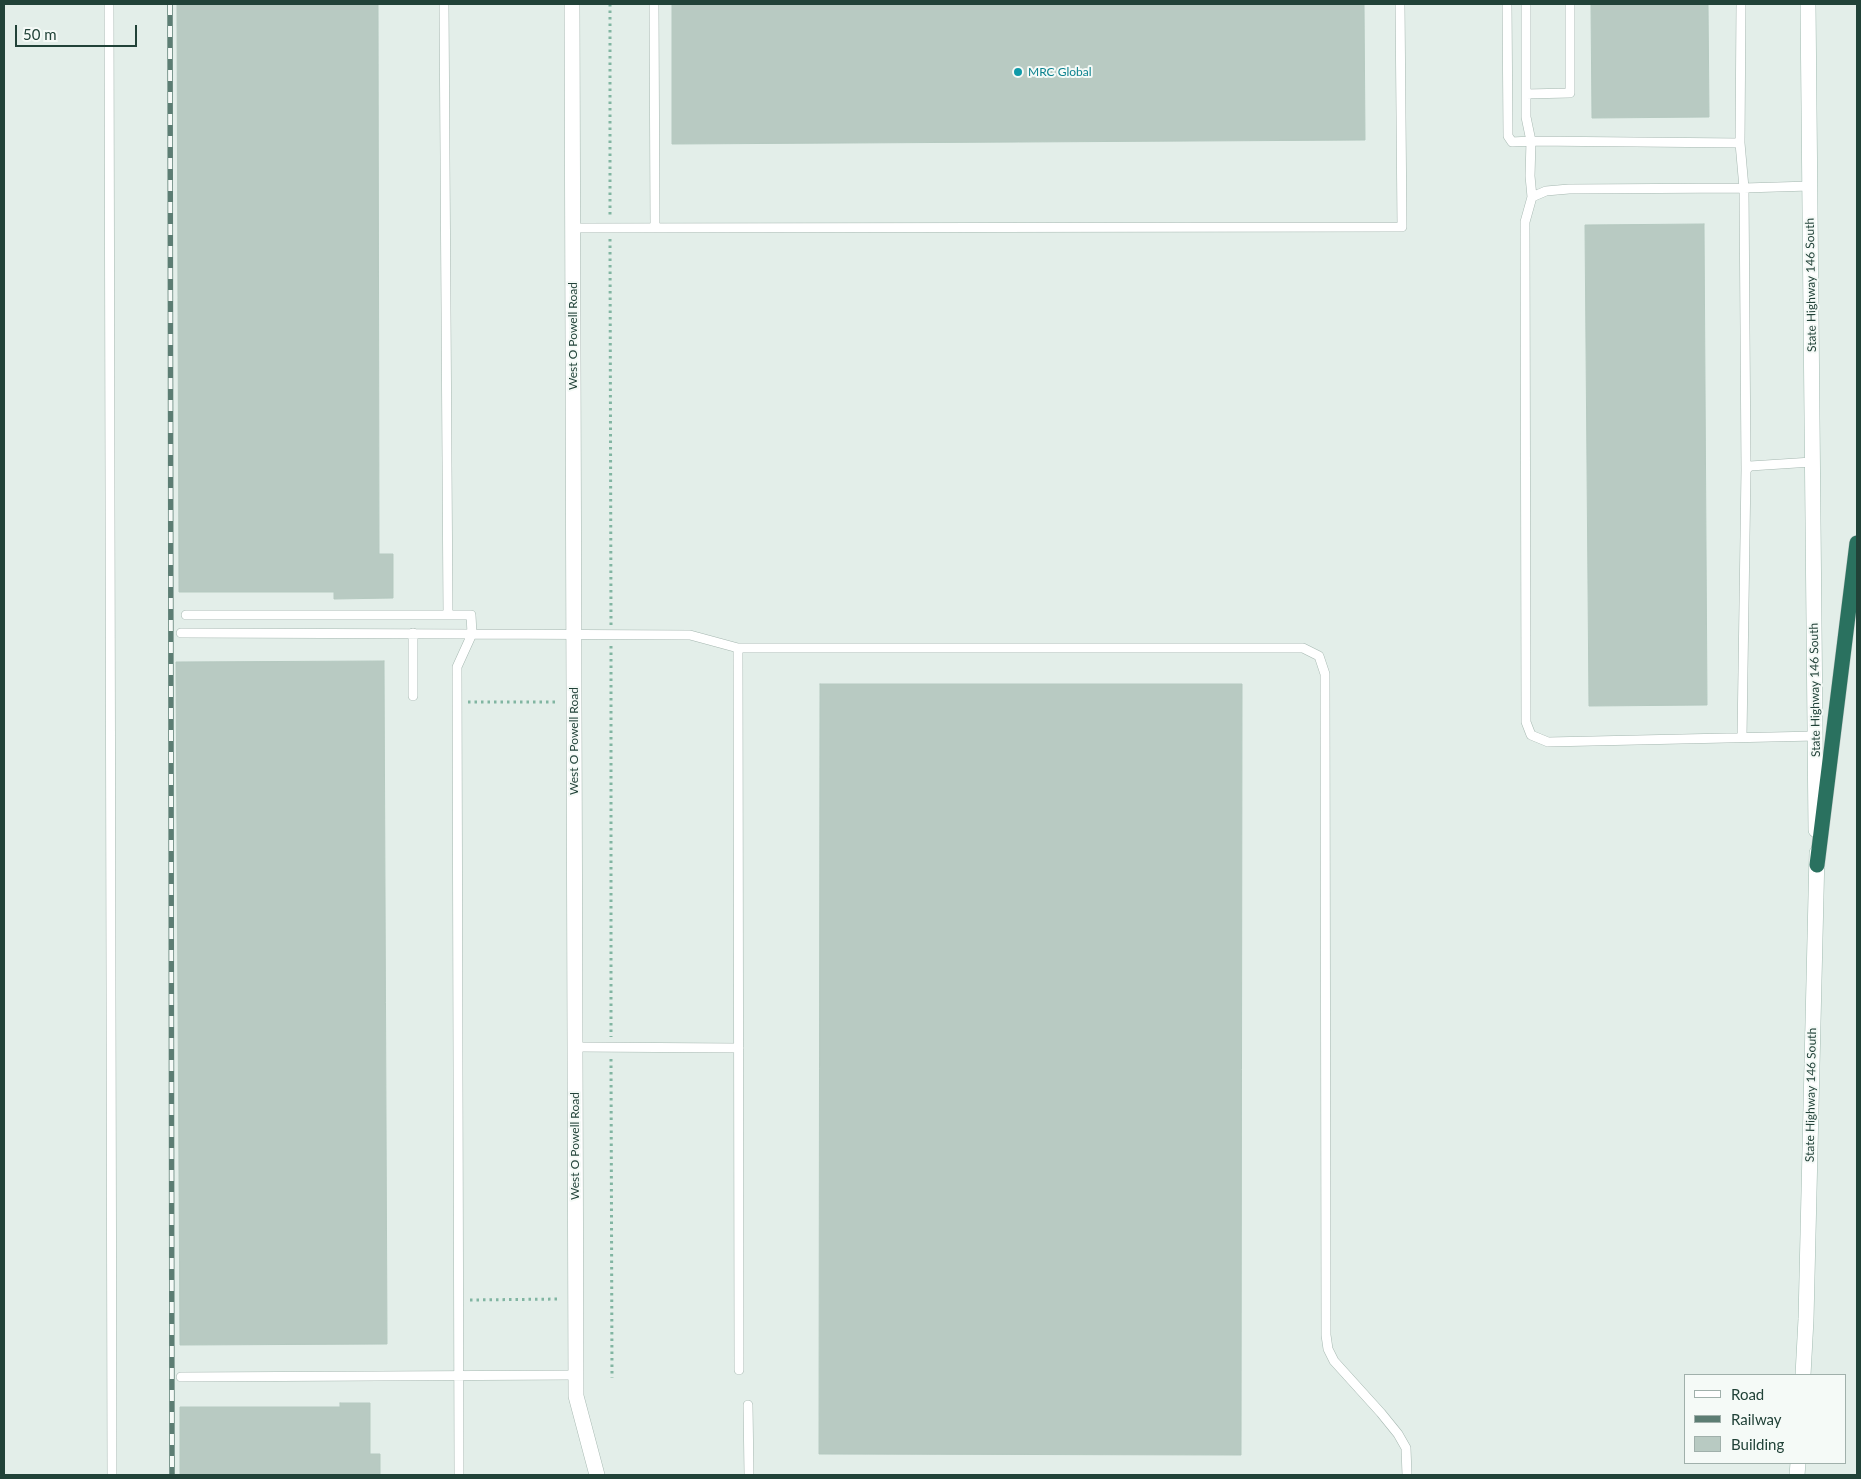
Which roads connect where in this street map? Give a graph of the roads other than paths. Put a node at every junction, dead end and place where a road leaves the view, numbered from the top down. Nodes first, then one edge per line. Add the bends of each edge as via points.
1 (109, 4) edge
2 (444, 4) edge
3 (572, 4) edge
4 (654, 4) edge
5 (1400, 4) edge
6 (1507, 4) edge
7 (1526, 4) edge
8 (1570, 4) edge
9 (1742, 4) edge
10 (1808, 4) edge
11 (1526, 94) junction
12 (1531, 141) junction
13 (1740, 143) junction
14 (1810, 186) junction
15 (1744, 188) junction
16 (1532, 197) junction
17 (655, 227) junction
18 (573, 228) junction
19 (1812, 462) junction
20 (1746, 470) junction
21 (1857, 543) edge
22 (186, 615) dead end
23 (448, 615) junction
24 (181, 633) dead end
25 (413, 634) junction
26 (472, 634) junction
27 (574, 635) junction
28 (738, 648) junction
29 (412, 696) dead end
30 (1816, 736) junction
31 (1742, 737) junction
32 (1817, 865) junction
33 (575, 1047) junction
34 (739, 1048) junction
35 (739, 1370) dead end
36 (1803, 1374) edge
37 (576, 1375) junction
38 (459, 1376) junction
39 (180, 1377) dead end
40 (748, 1405) dead end
41 (112, 1475) edge
42 (459, 1475) edge
43 (597, 1475) edge
44 (749, 1475) edge
45 (1407, 1475) edge

1 - 41 lane
2 - 23 lane
3 - 18 street, West O Powell Road
4 - 17 lane
5 - 17 lane via 1402,227
6 - 12 lane via 1508,136 1512,142
7 - 11 lane
8 - 11 lane via 1570,94
9 - 13 lane
10 - 14 street, State Highway 146 South
11 - 12 lane
12 - 13 lane
12 - 16 lane
13 - 15 lane
14 - 15 lane
14 - 19 street, State Highway 146 South
15 - 16 lane via 1570,189 1546,191
15 - 20 lane
16 - 31 lane via 1525,222 1526,722 1531,735 1548,742
17 - 18 lane
18 - 27 street, West O Powell Road
19 - 20 lane via 1750,466
19 - 30 street, State Highway 146 South
20 - 31 lane
21 - 32 highway
22 - 23 lane
23 - 26 lane via 471,615
24 - 25 lane
25 - 26 lane
25 - 29 lane
26 - 27 lane
26 - 38 lane via 457,667
27 - 28 lane via 690,635
27 - 33 street, West O Powell Road
28 - 34 lane
28 - 45 lane via 1303,648 1319,656 1325,674 1326,1335 1334,1360 1398,1434 1406,1448
30 - 31 lane
30 - 32 street, State Highway 146 South
32 - 36 street, State Highway 146 South
33 - 34 lane
33 - 37 street, West O Powell Road
34 - 35 lane
37 - 38 lane
37 - 43 street, West O Powell Road via 576,1396
38 - 39 lane
38 - 42 lane
40 - 44 lane

